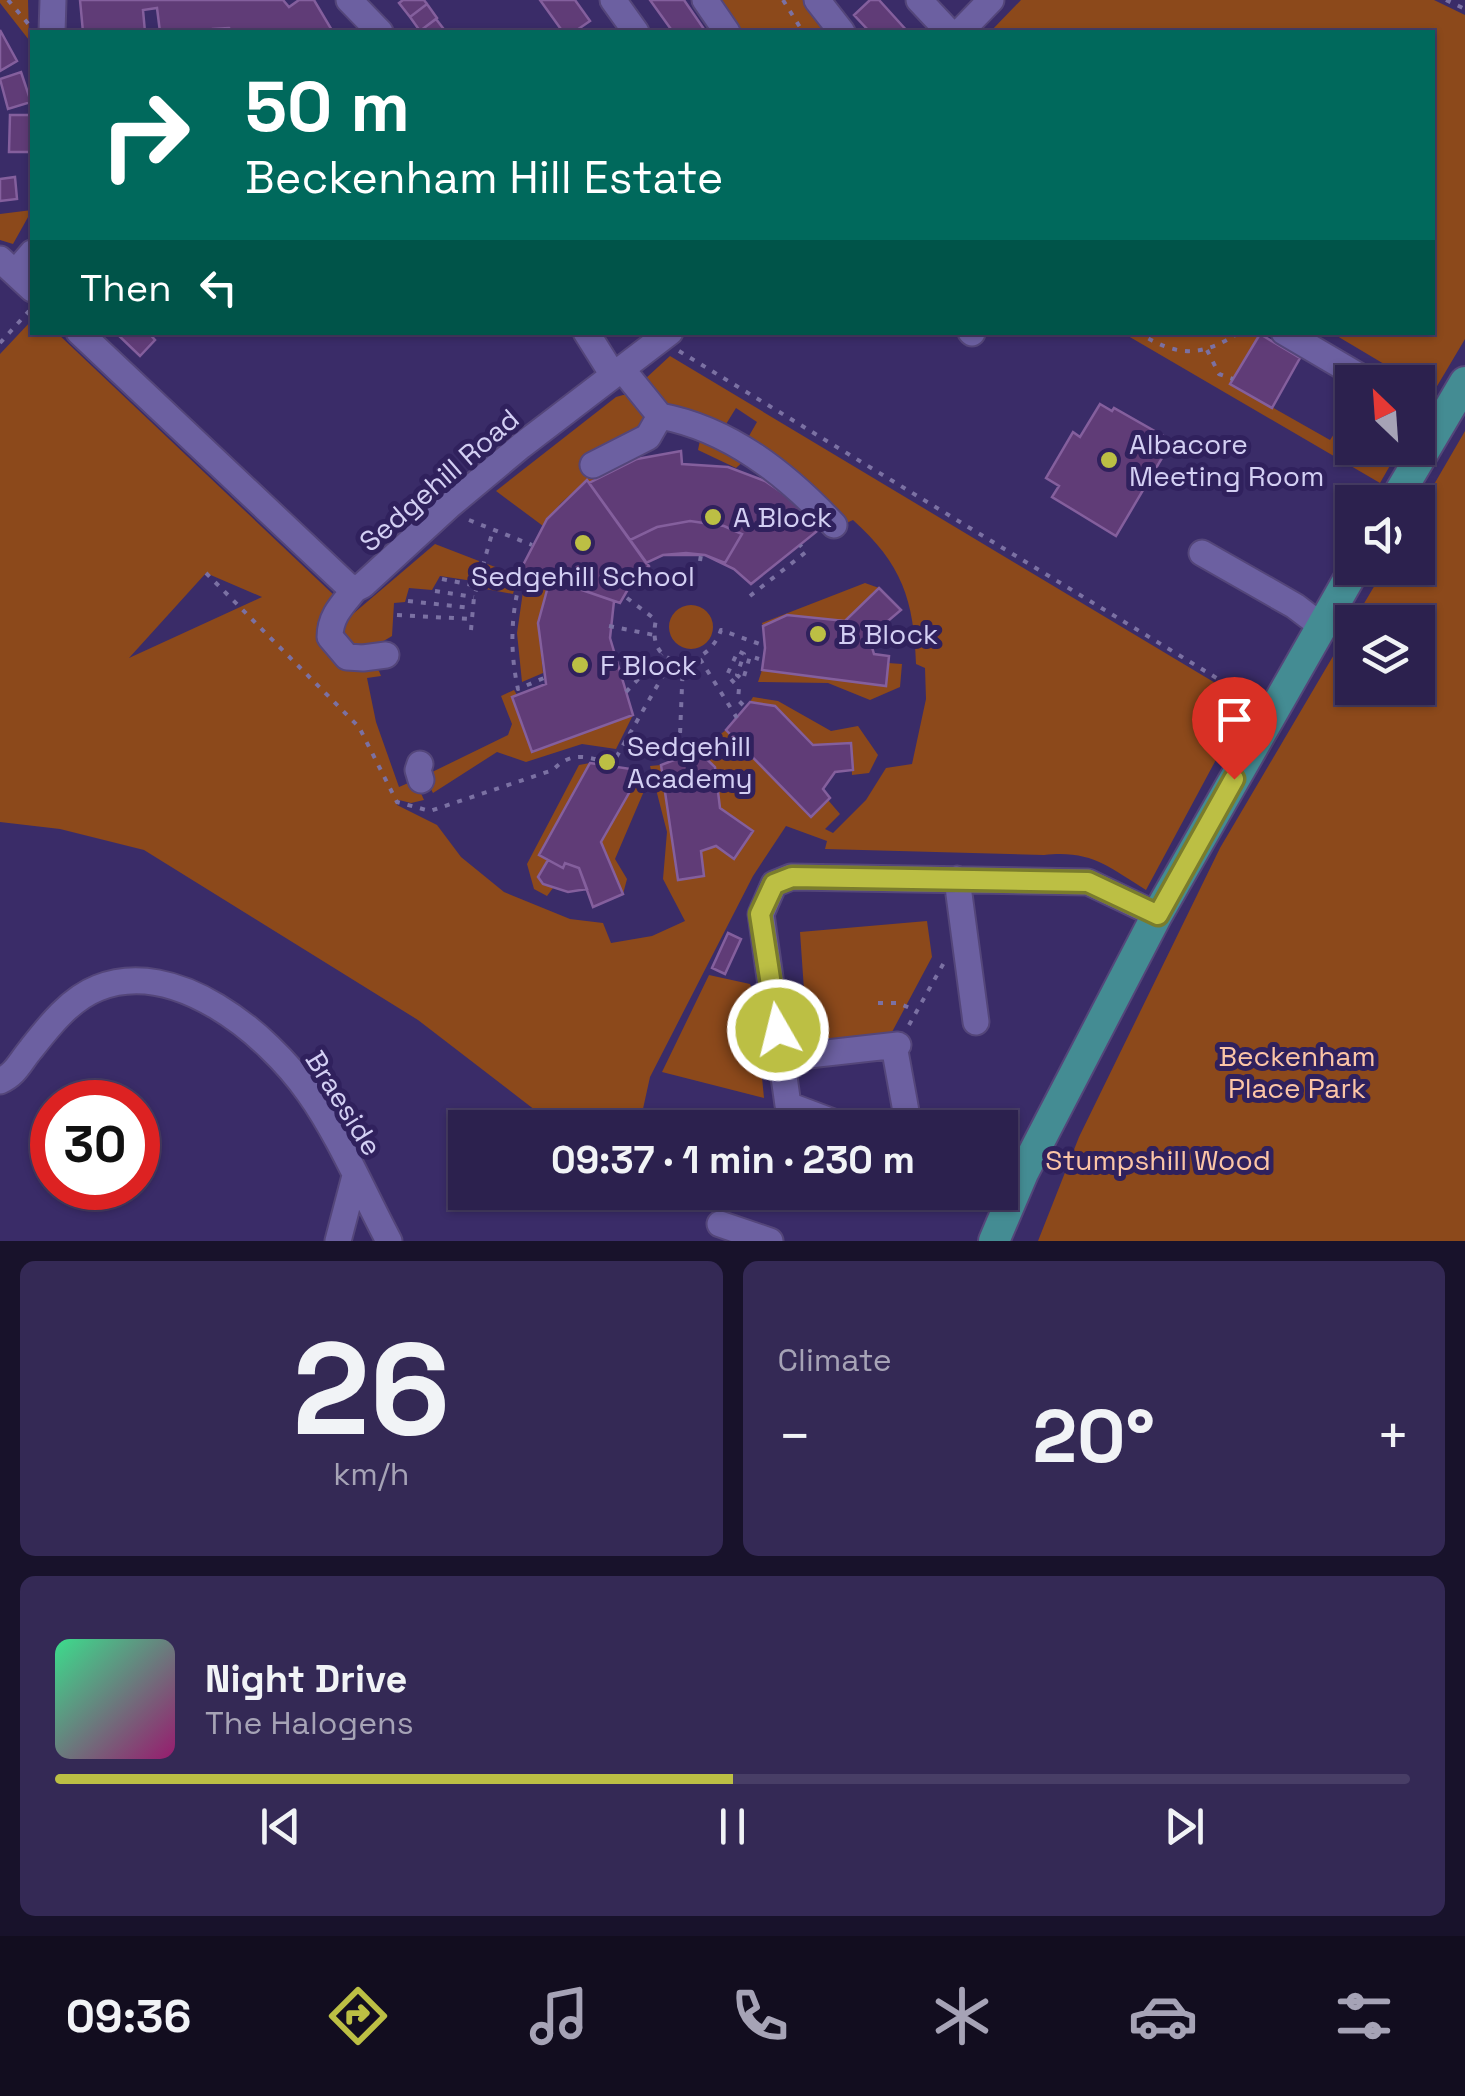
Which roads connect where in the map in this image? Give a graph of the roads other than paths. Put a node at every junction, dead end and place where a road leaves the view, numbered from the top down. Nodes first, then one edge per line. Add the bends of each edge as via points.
1 (53, 0) edge
2 (349, 0) edge
3 (613, 0) edge
4 (704, 0) edge
5 (816, 0) edge
6 (919, 0) edge
7 (991, 0) edge
8 (52, 30) edge
9 (378, 30) edge
10 (635, 30) edge
11 (726, 30) edge
12 (840, 30) edge
13 (947, 30) edge
14 (962, 30) edge
15 (82, 335) edge
16 (588, 335) edge
17 (1289, 335) edge
18 (666, 336) edge
19 (1340, 365) edge
20 (617, 372) junction
21 (1465, 382) edge
22 (1435, 412) edge
23 (660, 416) junction
24 (593, 465) dead end
25 (834, 525) dead end
26 (1202, 554) dead end
27 (1344, 585) edge
28 (355, 588) junction
29 (1320, 624) junction
30 (386, 655) dead end
31 (956, 879) junction
32 (1158, 915) junction
33 (976, 1022) dead end
34 (13, 1058) edge
35 (782, 1058) junction
36 (0, 1082) edge
37 (803, 1110) edge
38 (906, 1110) edge
39 (1018, 1158) edge
40 (355, 1176) junction
41 (1001, 1210) edge
42 (720, 1224) dead end
43 (338, 1241) edge
44 (389, 1241) edge
45 (770, 1241) edge
46 (994, 1241) edge

1 - 8 street
2 - 9 street
3 - 10 street
4 - 11 street
5 - 12 street
6 - 13 street
7 - 14 street
15 - 28 street, Sedgehill Road
16 - 20 street
17 - 19 street
18 - 20 street, Sedgehill Road
20 - 23 street
20 - 28 street, Sedgehill Road
21 - 22 main road
23 - 24 street via 648,437
23 - 25 street via 696,423 766,464
26 - 29 street
27 - 29 main road
28 - 30 street via 335,613 330,637 347,657
29 - 32 main road
31 - 32 street via 1088,882
31 - 33 street
31 - 35 street via 792,877 774,884 760,914
32 - 39 main road
34 - 36 street, Braeside via 20,1067
34 - 40 street, Braeside via 94,990 121,980 185,989 279,1056 311,1095
35 - 37 street via 788,1104
35 - 38 street via 897,1048
40 - 43 street
40 - 44 street, Braeside
41 - 46 main road
42 - 45 street

